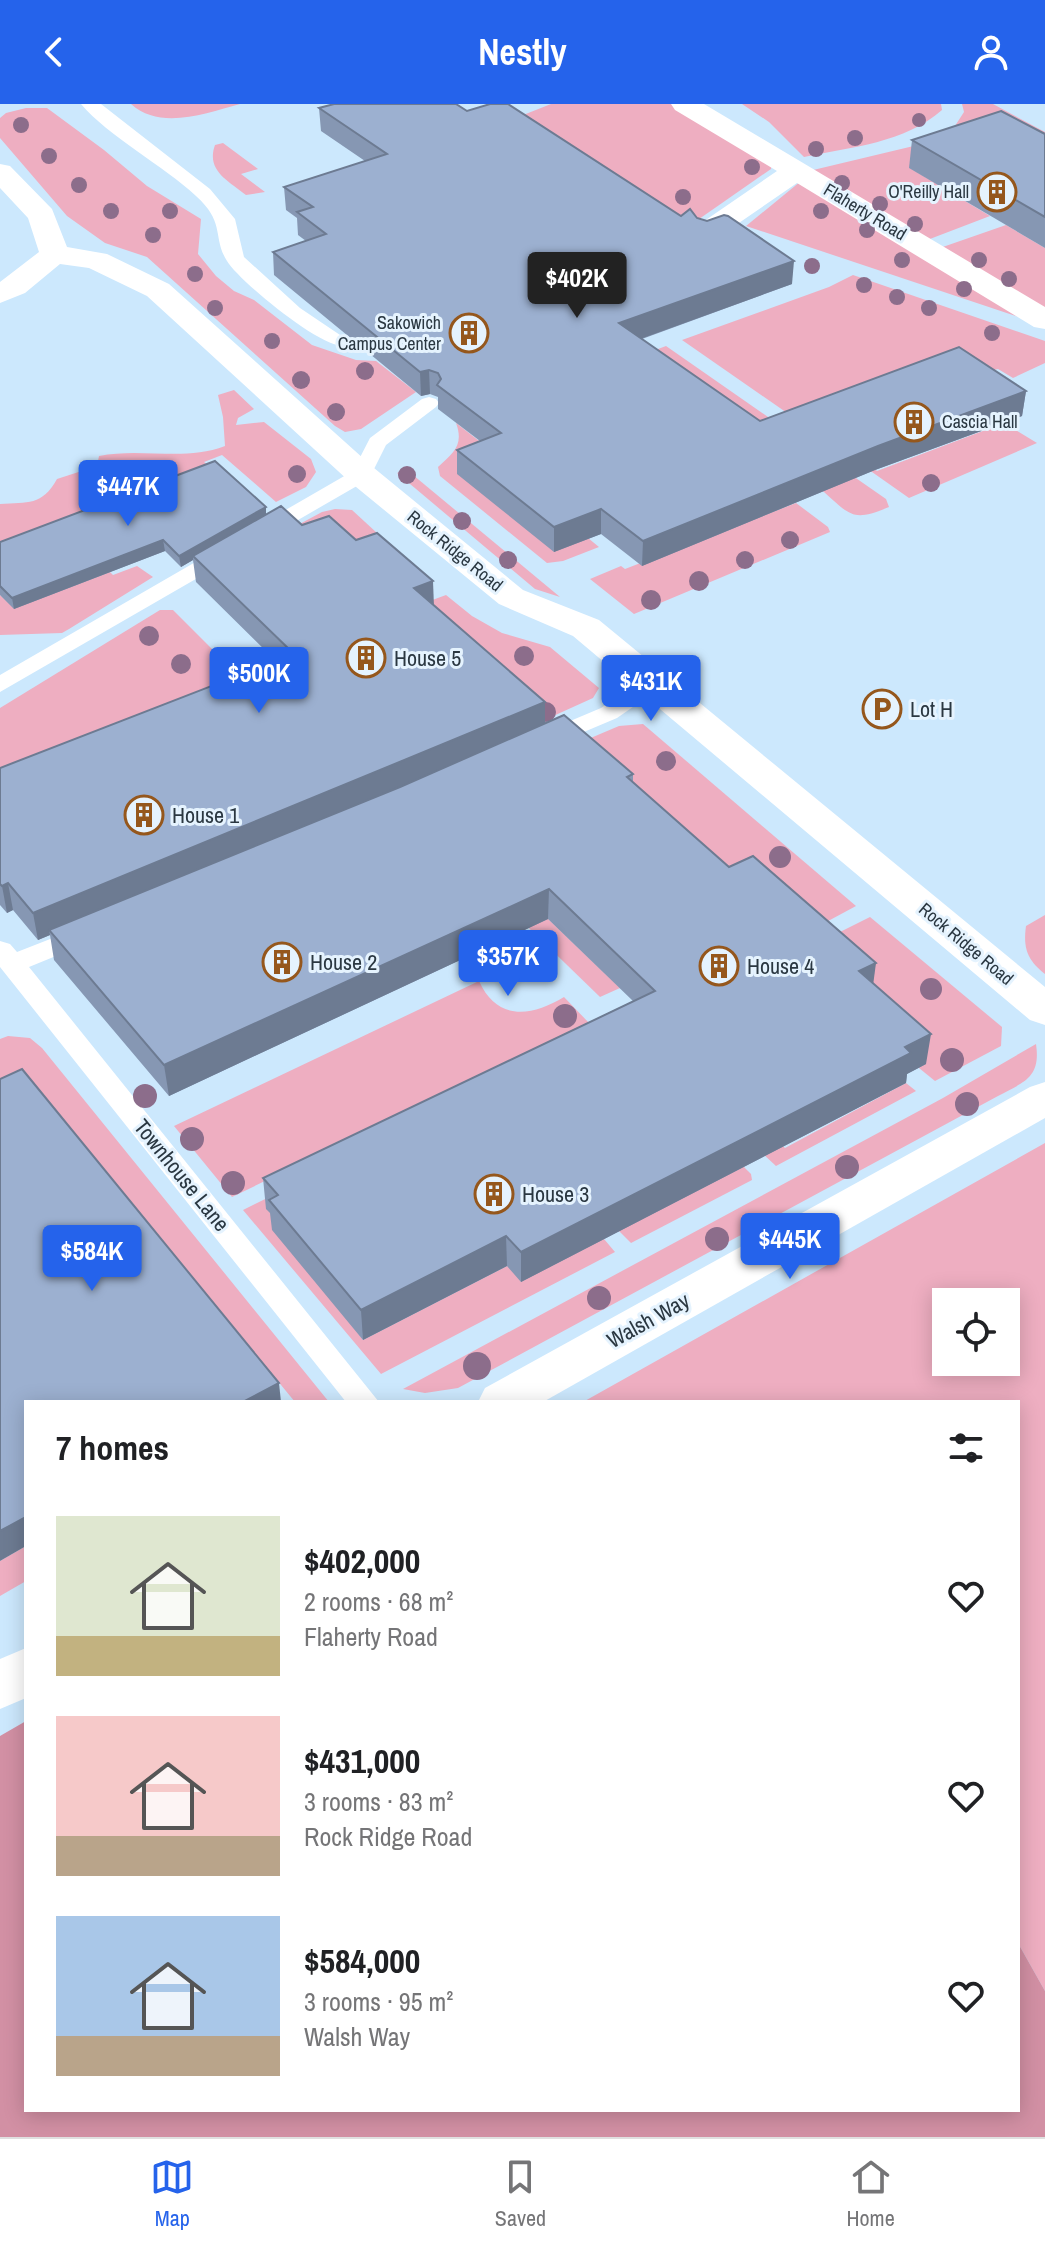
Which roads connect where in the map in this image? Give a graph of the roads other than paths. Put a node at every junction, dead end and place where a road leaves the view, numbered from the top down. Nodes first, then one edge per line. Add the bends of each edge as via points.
1 (90, 104) edge
2 (685, 104) edge
3 (796, 171) junction
4 (0, 172) edge
5 (707, 232) edge
6 (54, 254) junction
7 (5, 289) edge
8 (1045, 320) edge
9 (336, 341) edge
10 (429, 403) edge
11 (362, 475) junction
12 (651, 684) junction
13 (0, 685) edge
14 (526, 749) edge
15 (114, 922) edge
16 (7, 957) edge
17 (1045, 1010) edge
18 (1045, 1098) edge
19 (362, 1400) edge
20 (506, 1400) edge
21 (24, 1672) edge
22 (0, 1686) edge

1 - 9 lane via 204,193 226,219 235,259 293,312
2 - 3 street, Flaherty Road
3 - 5 street
3 - 8 street, Flaherty Road
4 - 6 street via 42,215
6 - 7 street
6 - 11 street, Rock Ridge Road via 96,260 158,290
10 - 11 lane via 377,442
11 - 12 street, Rock Ridge Road via 511,597 586,628
11 - 13 lane
12 - 14 lane via 609,713
12 - 17 street, Rock Ridge Road
15 - 16 lane
16 - 19 lane, Townhouse Lane
18 - 20 street, Walsh Way
21 - 22 street

